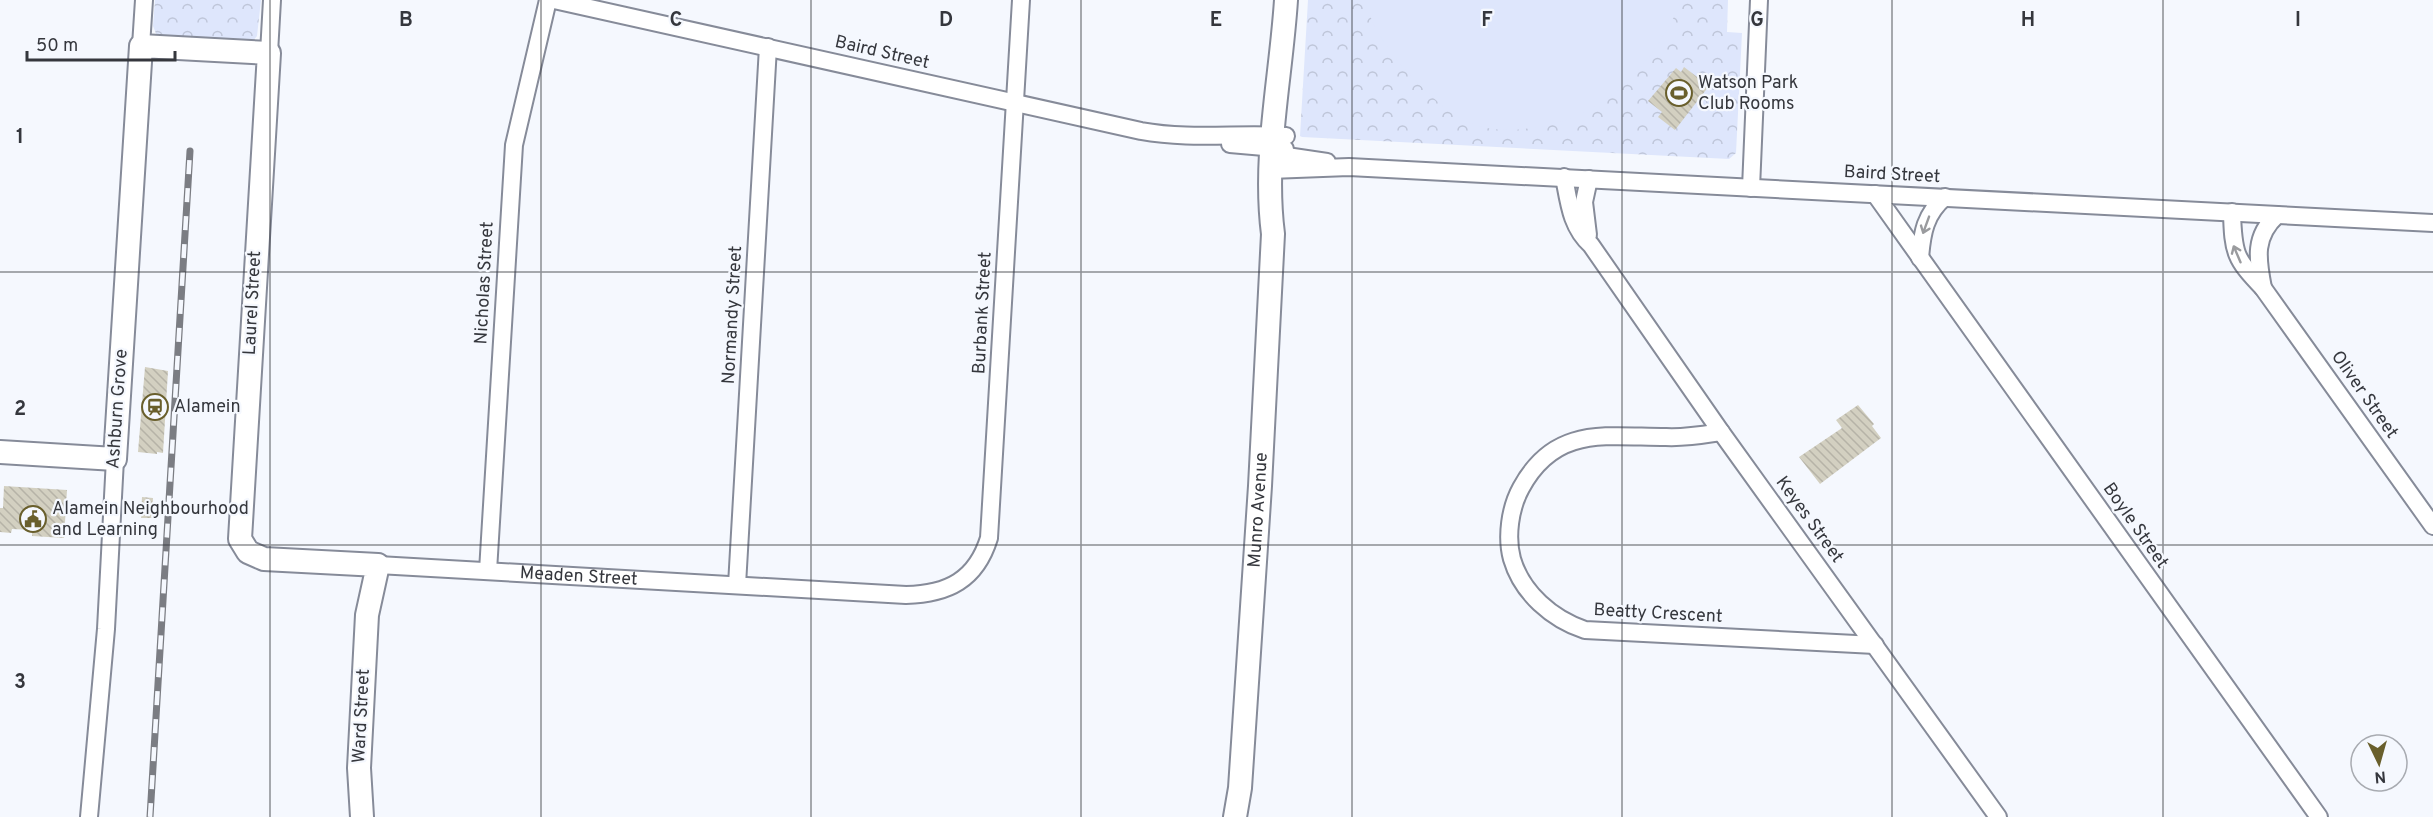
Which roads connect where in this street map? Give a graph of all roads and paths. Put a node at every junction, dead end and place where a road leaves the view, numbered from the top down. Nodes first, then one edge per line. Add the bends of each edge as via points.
1 (144, 0) edge
2 (272, 0) edge
3 (548, 0) edge
4 (555, 0) edge
5 (1021, 0) edge
6 (1286, 0) edge
7 (1759, 0) edge
8 (768, 47) junction
9 (141, 52) junction
10 (269, 60) junction
11 (1015, 102) junction
12 (1278, 152) junction
13 (1564, 177) junction
14 (1589, 178) junction
15 (1750, 188) junction
16 (1875, 195) junction
17 (1944, 197) junction
18 (2232, 213) junction
19 (2277, 215) junction
20 (2433, 223) edge
21 (1591, 245) junction
22 (1920, 258) junction
23 (2263, 288) junction
24 (1720, 432) junction
25 (0, 452) edge
26 (115, 459) junction
27 (2433, 525) edge
28 (240, 539) joint
29 (370, 565) junction
30 (488, 571) junction
31 (737, 585) junction
32 (926, 595) joint
33 (1875, 645) junction
34 (1240, 788) junction
35 (89, 817) edge
36 (362, 817) edge
37 (1235, 817) edge
38 (1242, 817) edge
39 (1998, 817) edge
40 (2319, 817) edge

1 - 9 street, Ashburn Grove
2 - 10 street, Laurel Street
3 - 30 street, Nicholas Street via 514,145
4 - 8 street, Baird Street
5 - 11 street, Burbank Street
6 - 12 street, Munro Avenue via 1283,58 1275,96
7 - 15 street
8 - 11 street, Baird Street
8 - 31 street, Normandy Street
9 - 10 street
9 - 26 street, Ashburn Grove
10 - 28 street, Laurel Street
11 - 12 street, Baird Street via 1141,131
11 - 32 street, Burbank Street via 989,537 976,566 966,576 951,587
12 - 13 street, Baird Street via 1349,166
12 - 34 street, Munro Avenue via 1269,202 1273,234
13 - 14 street, Baird Street
13 - 21 street, Keyes Street via 1577,229
14 - 15 street, Baird Street
14 - 21 street, Keyes Street via 1584,214
15 - 16 street, Baird Street
16 - 17 street, Baird Street
16 - 22 street, Boyle Street
17 - 18 street, Baird Street
17 -> 22 street via 1927,219
18 - 19 street, Baird Street
23 -> 18 street, Oliver Street via 2234,250
19 - 20 street, Baird Street
19 - 23 street, Oliver Street via 2266,225 2260,241
21 - 24 street, Keyes Street
22 - 40 street, Boyle Street
23 - 27 street, Oliver Street
24 - 33 street, Keyes Street
24 - 33 street, Beatty Crescent via 1688,437 1593,436 1577,439 1537,464 1513,507 1510,547 1524,586 1558,618 1585,630
25 - 26 street
26 - 35 street, Ashburn Grove via 106,629
28 - 29 street, Meaden Street via 248,552 264,559
29 - 30 street, Meaden Street
29 - 36 street, Ward Street via 359,768
30 - 31 street, Meaden Street
31 - 32 street, Meaden Street
33 - 39 street, Keyes Street
34 - 37 street, Munro Avenue
34 - 38 street, Munro Avenue

